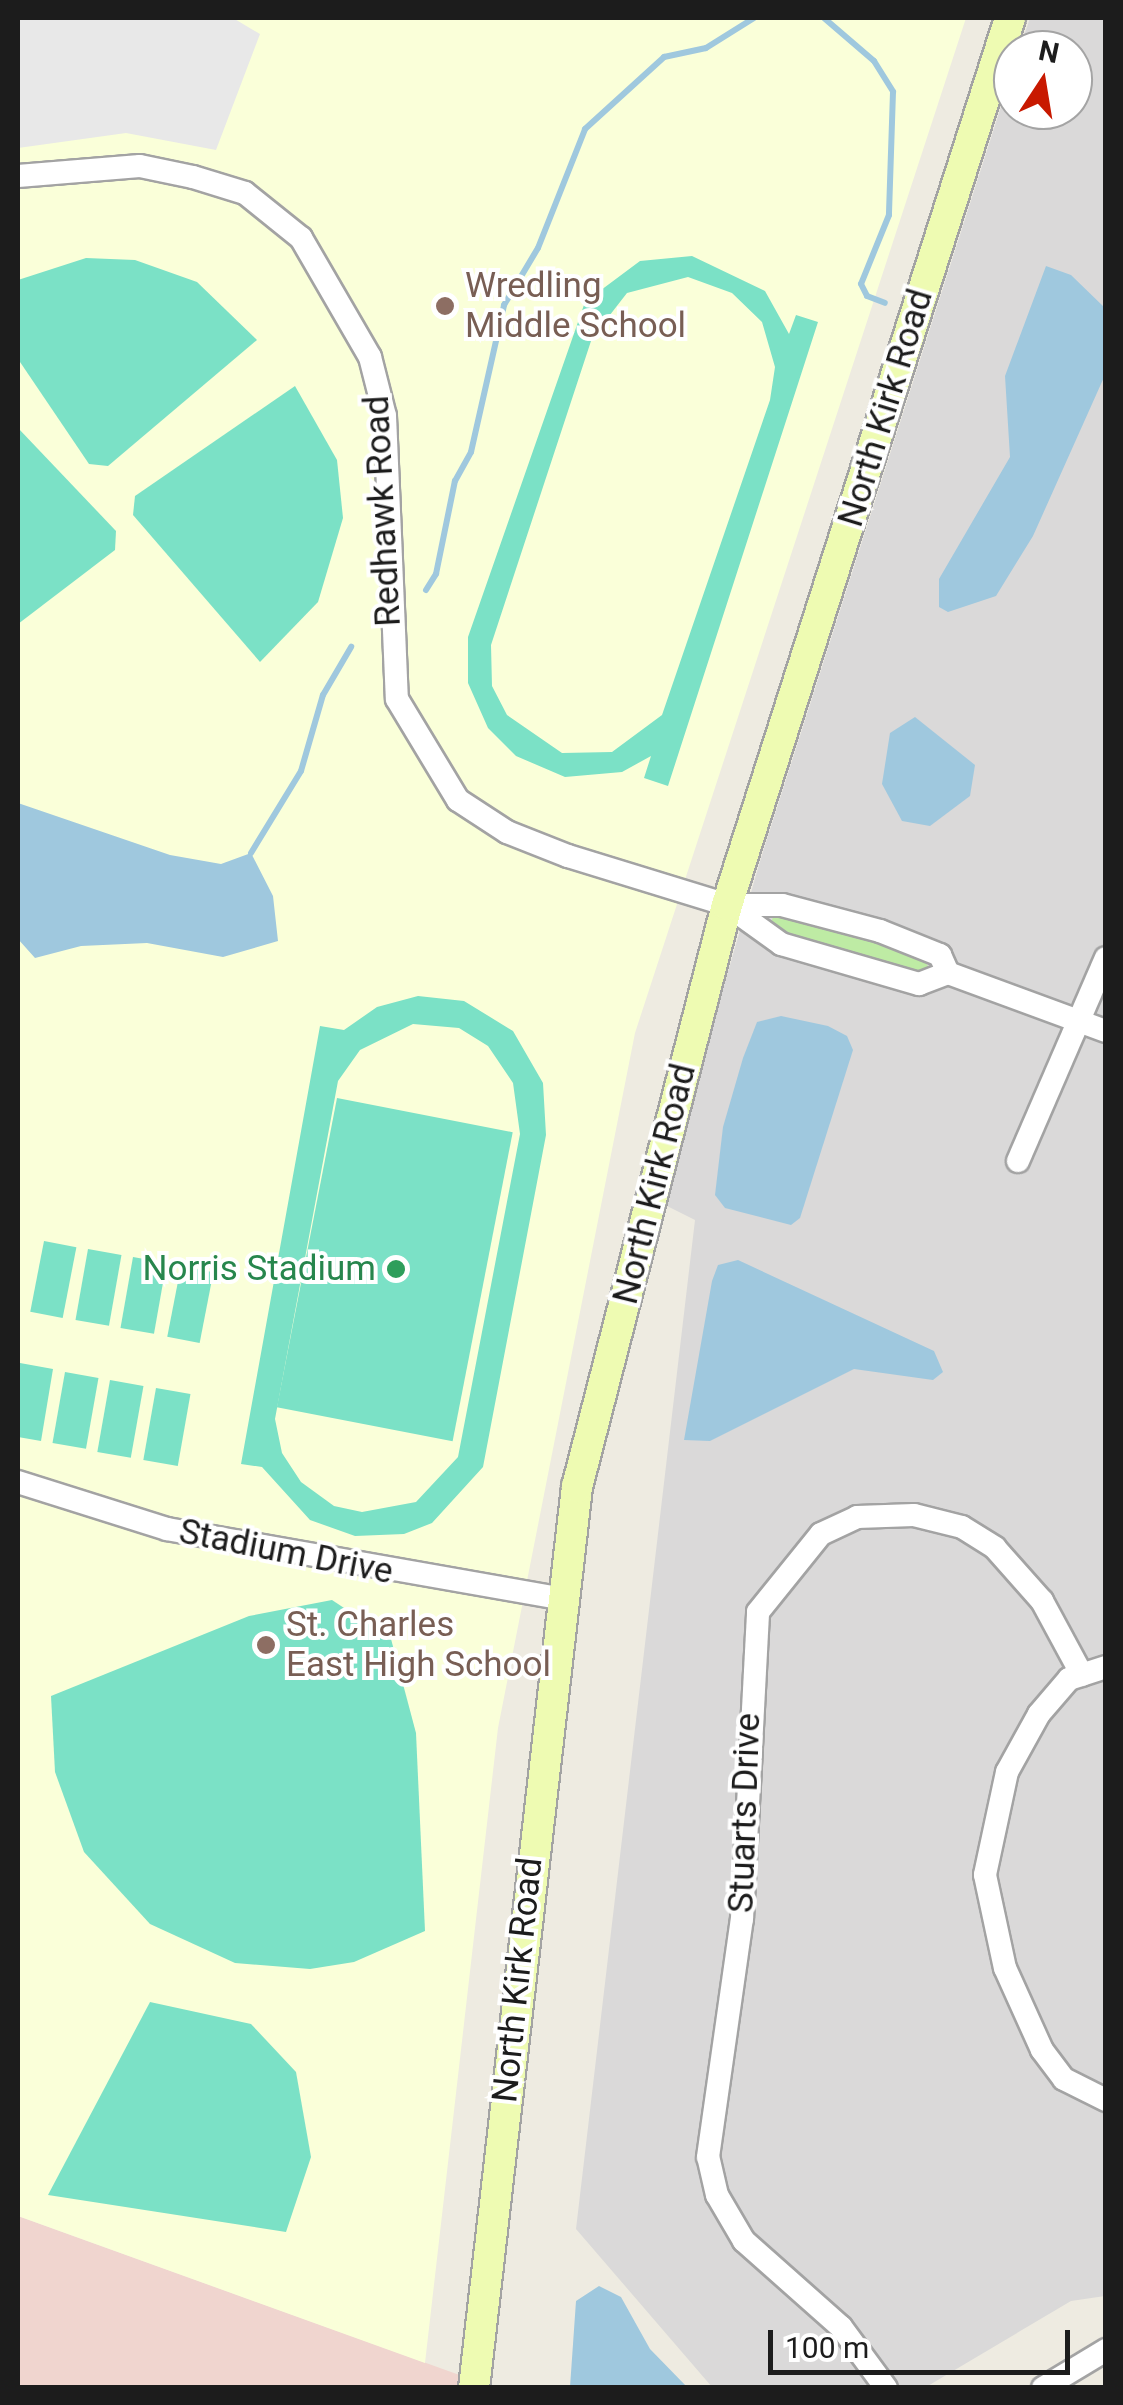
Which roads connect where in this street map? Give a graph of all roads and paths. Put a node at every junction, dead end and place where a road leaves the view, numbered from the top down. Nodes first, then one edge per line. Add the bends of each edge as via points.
1 (1010, 18) edge
2 (18, 176) edge
3 (726, 905) junction
4 (1106, 958) edge
5 (948, 973) junction
6 (1077, 1020) junction
7 (1106, 1030) edge
8 (1018, 1160) dead end
9 (18, 1482) edge
10 (559, 1598) junction
11 (1106, 1668) edge
12 (1082, 1674) junction
13 (1106, 2100) edge
14 (1106, 2350) edge
15 (474, 2388) edge
16 (886, 2388) edge
17 (1044, 2388) edge

1 - 3 main road, North Kirk Road
2 - 3 street, Redhawk Road via 140,166 193,177 245,193 302,238 370,357 385,416 393,665 397,698 424,754 458,800 506,832
3 - 5 street via 782,906 880,932 940,955
3 - 5 street via 781,944 919,984
3 - 10 main road, North Kirk Road via 577,1487
4 - 6 street
5 - 6 street
6 - 7 street
6 - 8 street
9 - 10 street, Stadium Drive via 167,1529
10 - 15 main road, North Kirk Road
11 - 12 street
12 - 13 street via 1039,1714 1007,1772 985,1875 1005,1968 1042,2050 1064,2079
12 - 16 street, Stuarts Drive via 1042,1601 995,1548 962,1526 914,1514 857,1517 821,1534 758,1612 742,1919 708,2157 738,2233 841,2327
14 - 17 street

